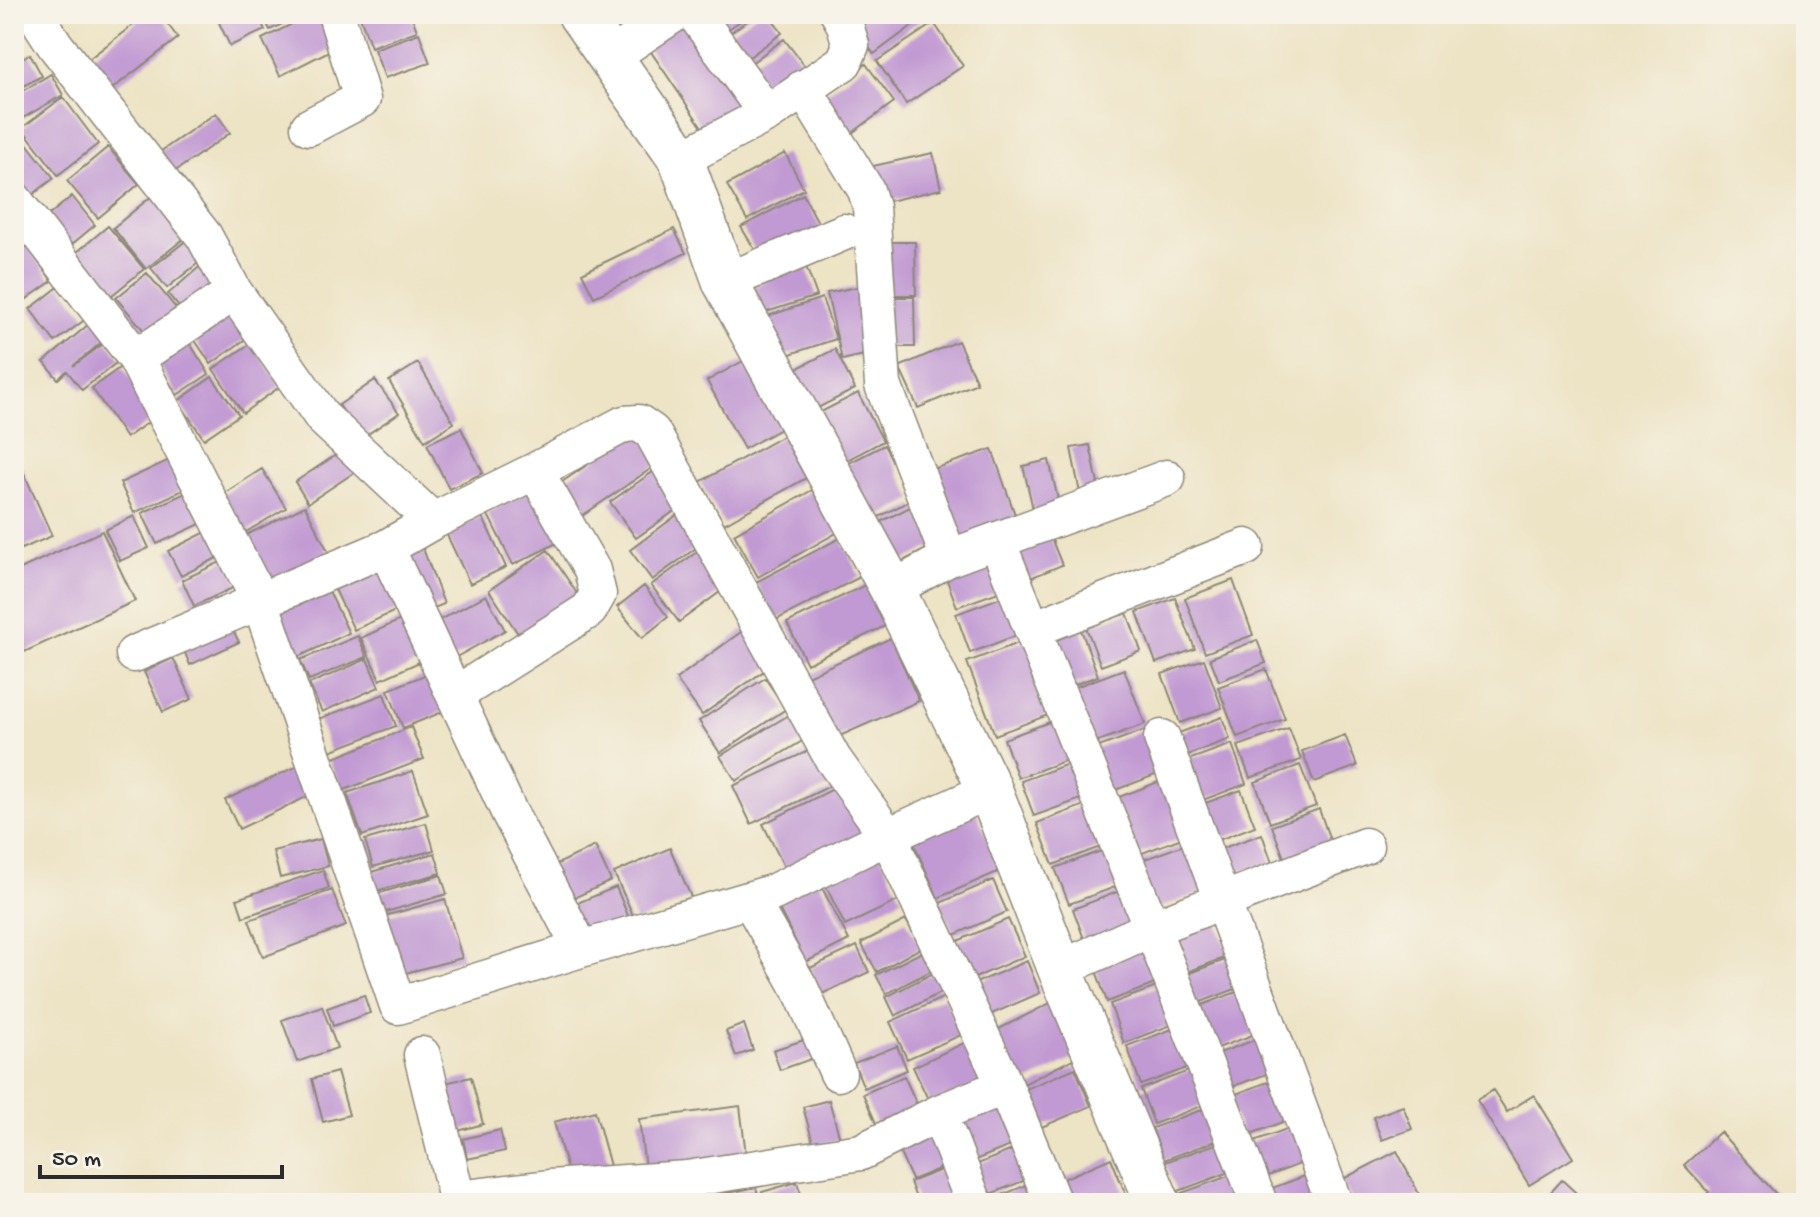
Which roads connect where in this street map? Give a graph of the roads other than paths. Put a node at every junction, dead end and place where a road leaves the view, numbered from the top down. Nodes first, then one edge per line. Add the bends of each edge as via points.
1 (35, 14) edge
2 (336, 14) edge
3 (580, 14) edge
4 (674, 14) edge
5 (695, 14) edge
6 (839, 14) edge
7 (610, 57) junction
8 (803, 88) junction
9 (767, 114) junction
10 (309, 127) dead end
11 (681, 159) junction
12 (14, 200) edge
13 (844, 232) dead end
14 (725, 282) junction
15 (234, 292) junction
16 (136, 358) junction
17 (535, 471) junction
18 (1167, 478) dead end
19 (433, 521) junction
20 (997, 541) junction
21 (1246, 547) dead end
22 (386, 548) junction
23 (949, 558) junction
24 (892, 589) junction
25 (260, 601) junction
26 (1033, 629) junction
27 (134, 654) dead end
28 (455, 695) junction
29 (1162, 738) dead end
30 (990, 790) junction
31 (888, 836) junction
32 (1365, 846) dead end
33 (750, 900) junction
34 (1222, 901) junction
35 (1152, 928) junction
36 (581, 949) junction
37 (1060, 969) junction
38 (422, 1055) dead end
39 (838, 1073) dead end
40 (1005, 1086) junction
41 (939, 1113) junction
42 (689, 1191) edge
43 (551, 1195) edge
44 (457, 1201) edge
45 (974, 1203) edge
46 (1053, 1203) edge
47 (1158, 1203) edge
48 (1259, 1203) edge
49 (1334, 1203) edge

1 - 15 street via 204,236
2 - 10 street via 362,99
3 - 7 street
4 - 7 street
5 - 9 street
6 - 8 street via 851,45 844,62
7 - 11 street
8 - 9 street
8 - 23 street via 866,190 883,385
9 - 11 street
11 - 14 street
12 - 16 street
13 - 14 street
14 - 24 street
15 - 16 street
15 - 19 street via 323,418
16 - 25 street
17 - 19 street
17 - 28 street via 592,570 598,594 589,610
17 - 31 street via 624,424 639,423 652,432 833,759
18 - 20 street
19 - 22 street
20 - 23 street
20 - 26 street
21 - 26 street
22 - 25 street
22 - 28 street
23 - 24 street
24 - 30 street
25 - 27 street
25 - 36 street via 398,1006
26 - 35 street
28 - 36 street
29 - 34 street
30 - 31 street
30 - 37 street
31 - 33 street
31 - 40 street
32 - 34 street
33 - 36 street
33 - 39 street via 800,988
34 - 35 street
34 - 49 street
35 - 37 street
35 - 48 street
37 - 47 street
38 - 44 street
40 - 41 street
40 - 46 street
41 - 42 street via 861,1152
41 - 45 street
42 - 43 street
43 - 44 street

